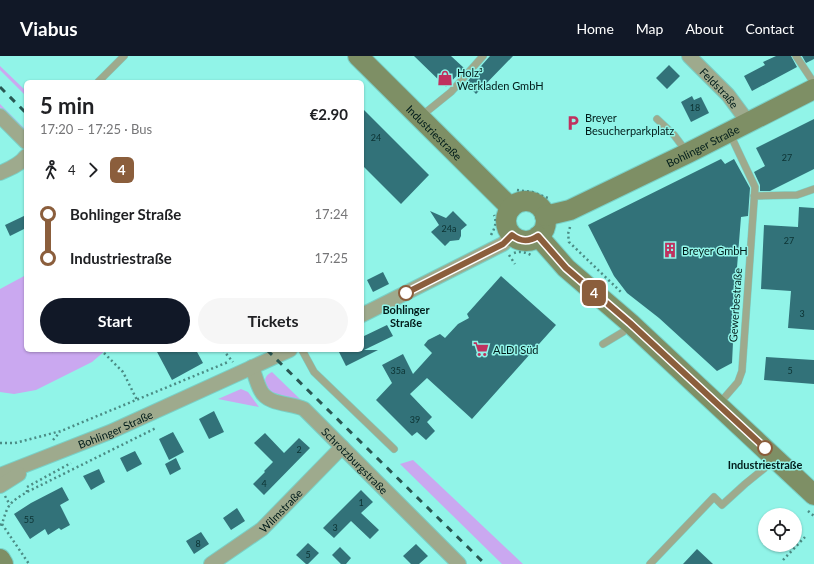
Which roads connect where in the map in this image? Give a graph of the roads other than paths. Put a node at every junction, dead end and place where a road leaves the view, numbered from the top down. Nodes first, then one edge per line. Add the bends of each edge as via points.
1 (124, 56) edge
2 (358, 56) edge
3 (483, 56) edge
4 (689, 56) edge
5 (796, 56) edge
6 (100, 80) edge
7 (814, 83) edge
8 (814, 89) edge
9 (0, 116) edge
10 (420, 117) junction
11 (657, 119) dead end
12 (748, 122) junction
13 (729, 132) junction
14 (24, 140) edge
15 (688, 153) junction
16 (24, 159) edge
17 (0, 174) edge
18 (814, 189) edge
19 (754, 196) junction
20 (512, 198) junction
21 (547, 207) junction
22 (503, 231) junction
23 (538, 236) junction
24 (364, 314) edge
25 (630, 323) junction
26 (603, 344) dead end
27 (286, 352) edge
28 (303, 352) edge
29 (252, 367) junction
30 (718, 405) junction
31 (342, 447) junction
32 (394, 449) dead end
33 (48, 455) junction
34 (775, 457) junction
35 (0, 475) edge
36 (0, 486) edge
37 (814, 495) edge
38 (0, 559) edge
39 (451, 561) edge
40 (219, 562) edge
41 (3, 564) edge
42 (650, 564) edge

1 - 6 lane
2 - 10 street, Industriestraße
3 - 10 lane via 451,92
4 - 12 street, Feldstraße via 728,95
5 - 7 lane
8 - 12 street, Bohlinger Straße
9 - 14 street
10 - 20 street, Industriestraße
11 - 15 lane
12 - 13 street, Bohlinger Straße
13 - 15 street, Bohlinger Straße
13 - 19 lane, Gewerbestraße via 755,187
15 - 21 street, Bohlinger Straße via 570,210
16 - 17 street
18 - 19 lane via 797,195
19 - 30 lane, Gewerbestraße via 742,371 738,382
20 - 21 street via 519,202 532,202 542,210
20 - 22 street via 507,215 507,227
21 - 23 street via 544,227
22 - 23 street via 523,240
22 - 24 street via 503,244
23 - 25 street via 566,268
25 - 26 lane via 623,332
25 - 30 street
27 - 29 street, Bohlinger Straße
28 - 32 lane via 314,372
29 - 31 street, Schrotzburgstraße via 265,397 304,409
29 - 33 street, Bohlinger Straße via 110,432
30 - 34 street
31 - 39 street, Schrotzburgstraße
31 - 40 street, Wilmstraße via 262,529
33 - 35 street, Bohlinger Straße
33 - 36 street, Bohlinger Straße
34 - 37 street
34 - 42 lane via 722,505 714,497
38 - 41 street

